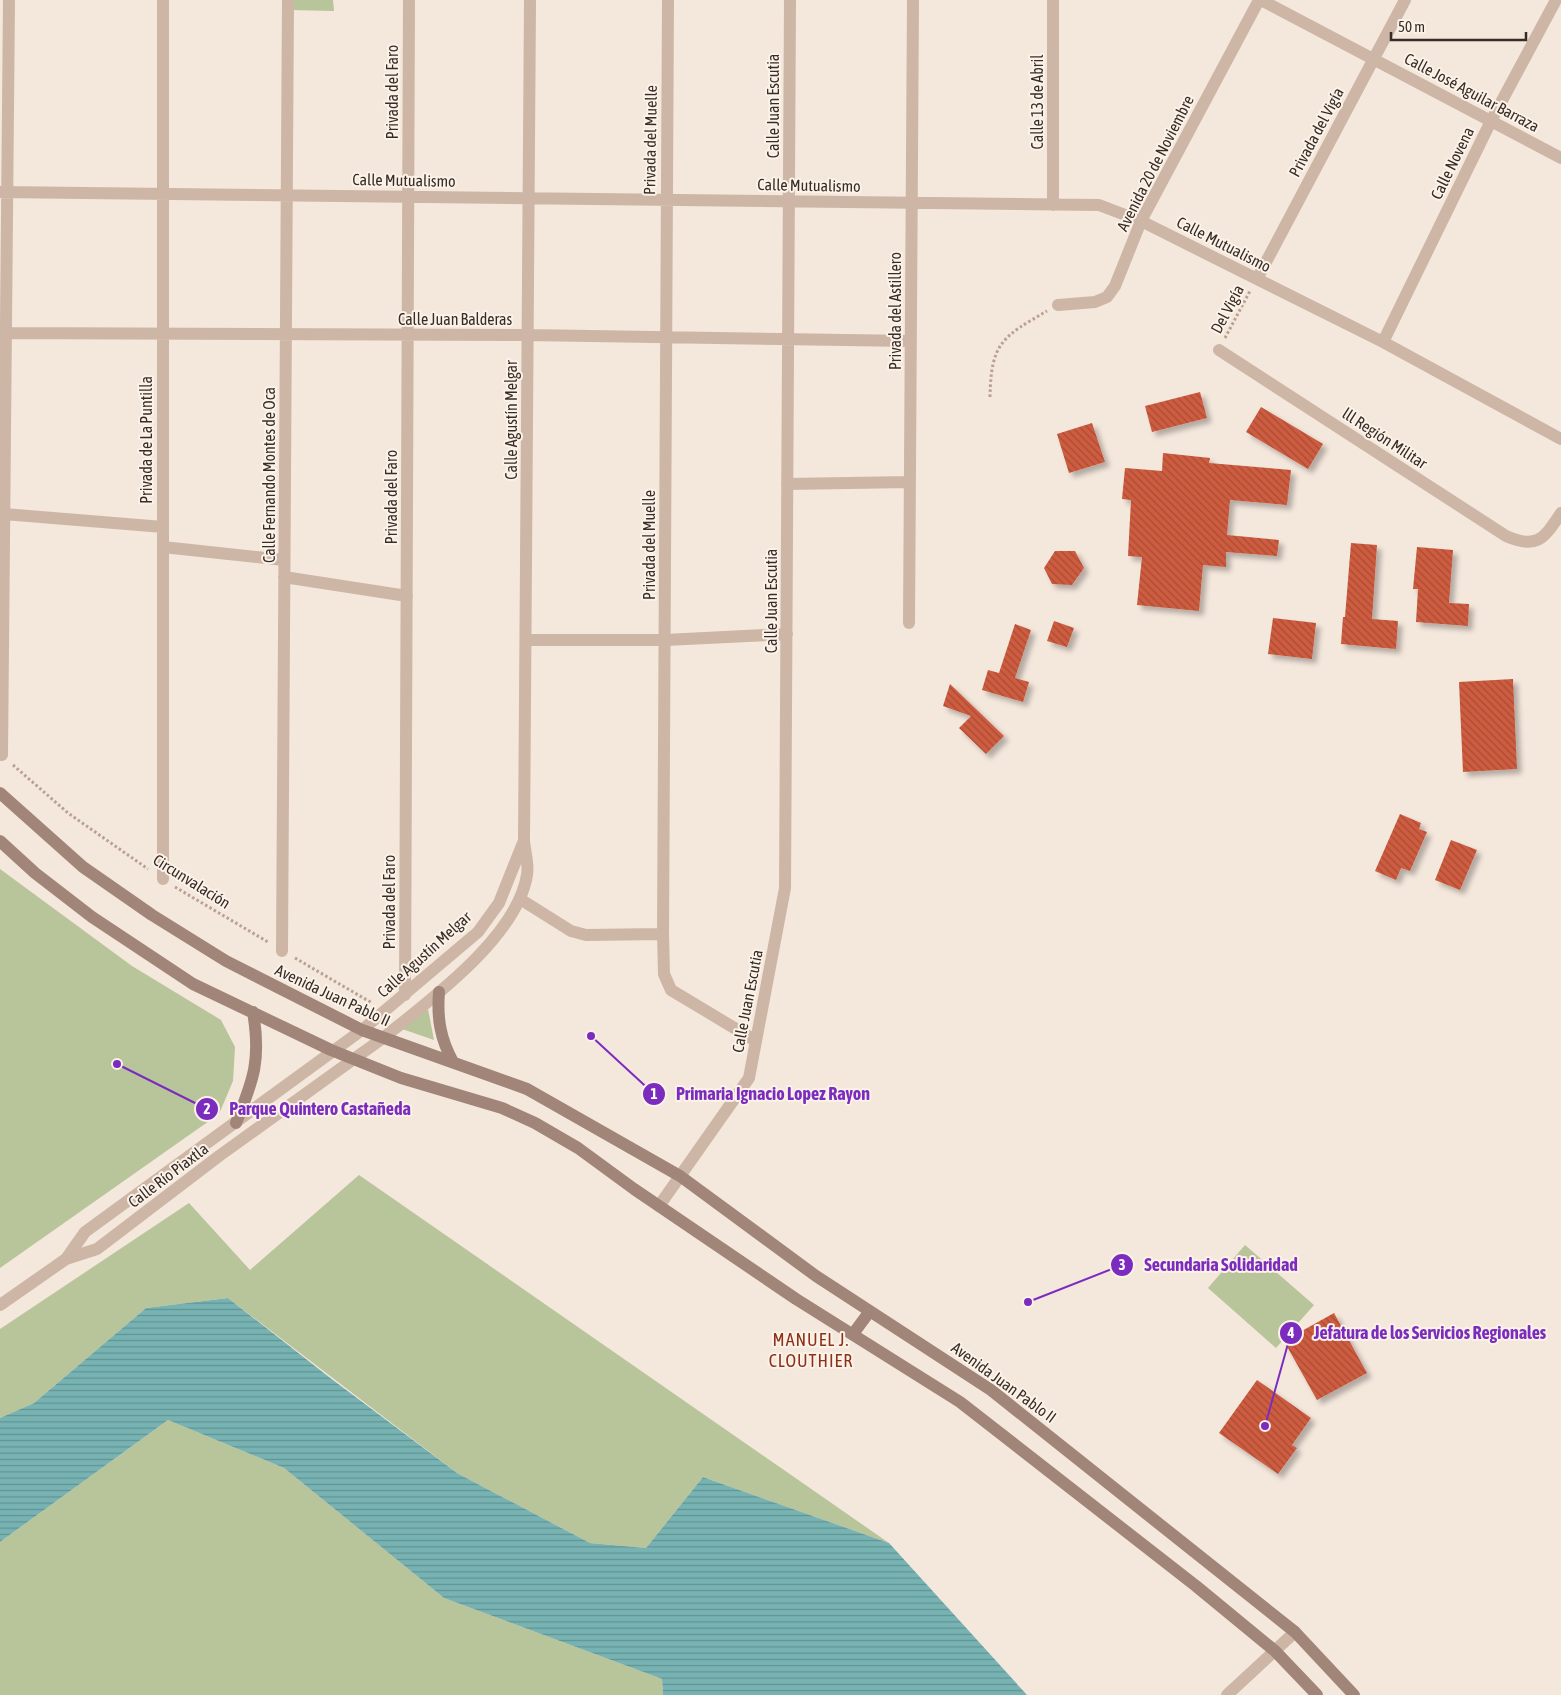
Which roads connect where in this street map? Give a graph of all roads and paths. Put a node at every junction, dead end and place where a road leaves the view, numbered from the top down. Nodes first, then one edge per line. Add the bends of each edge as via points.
1 (9, 0) edge
2 (163, 0) edge
3 (288, 0) edge
4 (408, 0) edge
5 (530, 0) edge
6 (668, 0) edge
7 (790, 0) edge
8 (913, 0) edge
9 (1053, 0) edge
10 (1260, 0) edge
11 (1405, 0) edge
12 (1556, 0) edge
13 (1373, 59) junction
14 (1491, 121) junction
15 (1561, 158) edge
16 (4, 192) edge
17 (163, 194) junction
18 (287, 195) junction
19 (408, 197) junction
20 (528, 198) junction
21 (666, 200) junction
22 (789, 201) junction
23 (912, 203) junction
24 (1053, 205) junction
25 (1141, 220) junction
26 (1257, 279) junction
27 (1058, 305) joint
28 (3, 333) edge
29 (163, 334) junction
30 (286, 335) junction
31 (528, 335) junction
32 (408, 336) junction
33 (666, 338) junction
34 (788, 340) junction
35 (911, 341) junction
36 (1383, 342) junction
37 (1219, 350) joint
38 (990, 397) dead end
39 (1561, 439) edge
40 (910, 482) junction
41 (788, 484) junction
42 (1561, 513) edge
43 (4, 514) junction
44 (163, 527) junction
45 (163, 548) junction
46 (284, 560) junction
47 (284, 577) junction
48 (407, 596) junction
49 (909, 623) dead end
50 (787, 634) junction
51 (526, 640) junction
52 (665, 640) junction
53 (2, 755) joint
54 (0, 793) edge
55 (0, 841) edge
56 (524, 841) junction
57 (163, 879) junction
58 (520, 900) junction
59 (663, 934) junction
60 (282, 951) junction
61 (439, 992) junction
62 (405, 994) junction
63 (386, 1011) junction
64 (253, 1012) junction
65 (362, 1030) junction
66 (384, 1038) junction
67 (756, 1041) junction
68 (331, 1050) junction
69 (356, 1060) junction
70 (453, 1062) junction
71 (236, 1122) junction
72 (680, 1176) junction
73 (659, 1206) junction
74 (66, 1259) junction
75 (0, 1305) edge
76 (870, 1311) junction
77 (853, 1334) junction
78 (1295, 1632) junction
79 (1275, 1651) junction
80 (1227, 1695) edge
81 (1317, 1695) edge
82 (1354, 1695) edge

1 - 16 street
2 - 17 street, Privada de La Puntilla
3 - 18 street, Calle Fernando Montes de Oca
4 - 19 street, Privada del Faro
5 - 20 street, Calle Agustín Melgar
6 - 21 street, Privada del Muelle
7 - 22 street, Calle Juan Escutia
8 - 23 street, Privada del Astillero
9 - 24 street, Calle 13 de Abril
10 - 13 street, Calle José Aguilar Barraza
10 - 25 street, Avenida 20 de Noviembre
11 - 13 street, Privada del Vigía
12 - 14 street, Calle Novena
13 - 14 street, Calle José Aguilar Barraza
13 - 26 street, Privada del Vigía
14 - 15 street, Calle José Aguilar Barraza
14 - 36 street, Calle Novena
16 - 17 street, Calle Mutualismo
16 - 28 street
17 - 18 street, Calle Mutualismo
17 - 29 street, Privada de La Puntilla
18 - 19 street, Calle Mutualismo
18 - 30 street, Calle Fernando Montes de Oca
19 - 20 street, Calle Mutualismo
19 - 32 street, Privada del Faro
20 - 21 street, Calle Mutualismo
20 - 31 street, Calle Agustín Melgar
21 - 22 street, Calle Mutualismo
21 - 33 street, Privada del Muelle
22 - 23 street, Calle Mutualismo
22 - 34 street, Calle Juan Escutia
23 - 24 street, Calle Mutualismo
23 - 35 street, Privada del Astillero
24 - 25 street, Calle Mutualismo via 1098,205
25 - 26 street, Calle Mutualismo
25 - 27 street, Avenida 20 de Noviembre via 1116,286 1107,297 1095,302
26 - 36 street, Calle Mutualismo
26 - 37 path, Del Vigía
27 - 38 path via 1010,332 998,346 990,376
28 - 29 street, Calle Juan Balderas
28 - 43 street
29 - 30 street, Calle Juan Balderas
29 - 44 street, Privada de La Puntilla
30 - 32 street, Calle Juan Balderas
30 - 46 street, Calle Fernando Montes de Oca
31 - 32 street, Calle Juan Balderas
31 - 33 street, Calle Juan Balderas
31 - 51 street, Calle Agustín Melgar
32 - 48 street, Privada del Faro
33 - 34 street, Calle Juan Balderas
33 - 52 street, Privada del Muelle
34 - 35 street, Calle Juan Balderas
34 - 41 street, Calle Juan Escutia
35 - 40 street, Privada del Astillero
36 - 39 street, Calle Mutualismo
37 - 42 street, lll Región Militar via 1506,536 1517,541 1537,542
40 - 41 street
40 - 49 street, Privada del Astillero
41 - 50 street, Calle Juan Escutia
43 - 44 street
43 - 53 street
44 - 45 street, Privada de La Puntilla
45 - 46 street
45 - 57 street, Privada de La Puntilla
46 - 47 street, Calle Fernando Montes de Oca
47 - 48 street
47 - 60 street, Calle Fernando Montes de Oca
48 - 62 street, Privada del Faro
50 - 52 street
50 - 67 street, Calle Juan Escutia via 786,888
51 - 52 street
51 - 56 street, Calle Agustín Melgar
52 - 59 street, Privada del Muelle
53 - 57 path, Circunvalación via 68,813
54 - 65 main road, Avenida Juan Pablo II via 83,867 152,915 226,960
55 - 64 main road via 92,917 193,984
56 - 58 street, Calle Agustín Melgar via 528,874
56 - 62 street, Calle Agustín Melgar via 499,902 478,932
57 - 60 path, Circunvalación
58 - 59 street via 571,931 586,935
58 - 61 street, Calle Agustín Melgar via 494,939
59 - 67 street, Privada del Muelle via 664,974 671,990
60 - 63 path, Circunvalación
61 - 66 street, Calle Agustín Melgar
61 - 70 main road via 438,1024
62 - 63 street, Calle Agustín Melgar
63 - 65 street, Calle Agustín Melgar
64 - 68 main road
64 - 71 main road via 257,1062
65 - 66 main road, Avenida Juan Pablo II
65 - 68 street, Calle Río Piaxtla
66 - 69 street, Calle Río Piaxtla
66 - 70 main road, Avenida Juan Pablo II
67 - 72 street, Calle Juan Escutia via 749,1078
68 - 69 main road
68 - 71 street, Calle Río Piaxtla
69 - 73 main road via 401,1078 502,1108 535,1123 578,1148
69 - 74 street, Calle Río Piaxtla via 219,1156 97,1249
70 - 72 main road, Avenida Juan Pablo II via 550,1100
71 - 74 street, Calle Río Piaxtla via 86,1232
72 - 73 street
72 - 76 main road, Avenida Juan Pablo II via 816,1276
73 - 77 main road
74 - 75 street, Calle Río Piaxtla
76 - 77 main road
76 - 78 main road, Avenida Juan Pablo II via 991,1390
77 - 79 main road via 960,1402
78 - 79 street
78 - 82 main road, Avenida Juan Pablo II
79 - 80 street
79 - 81 main road

